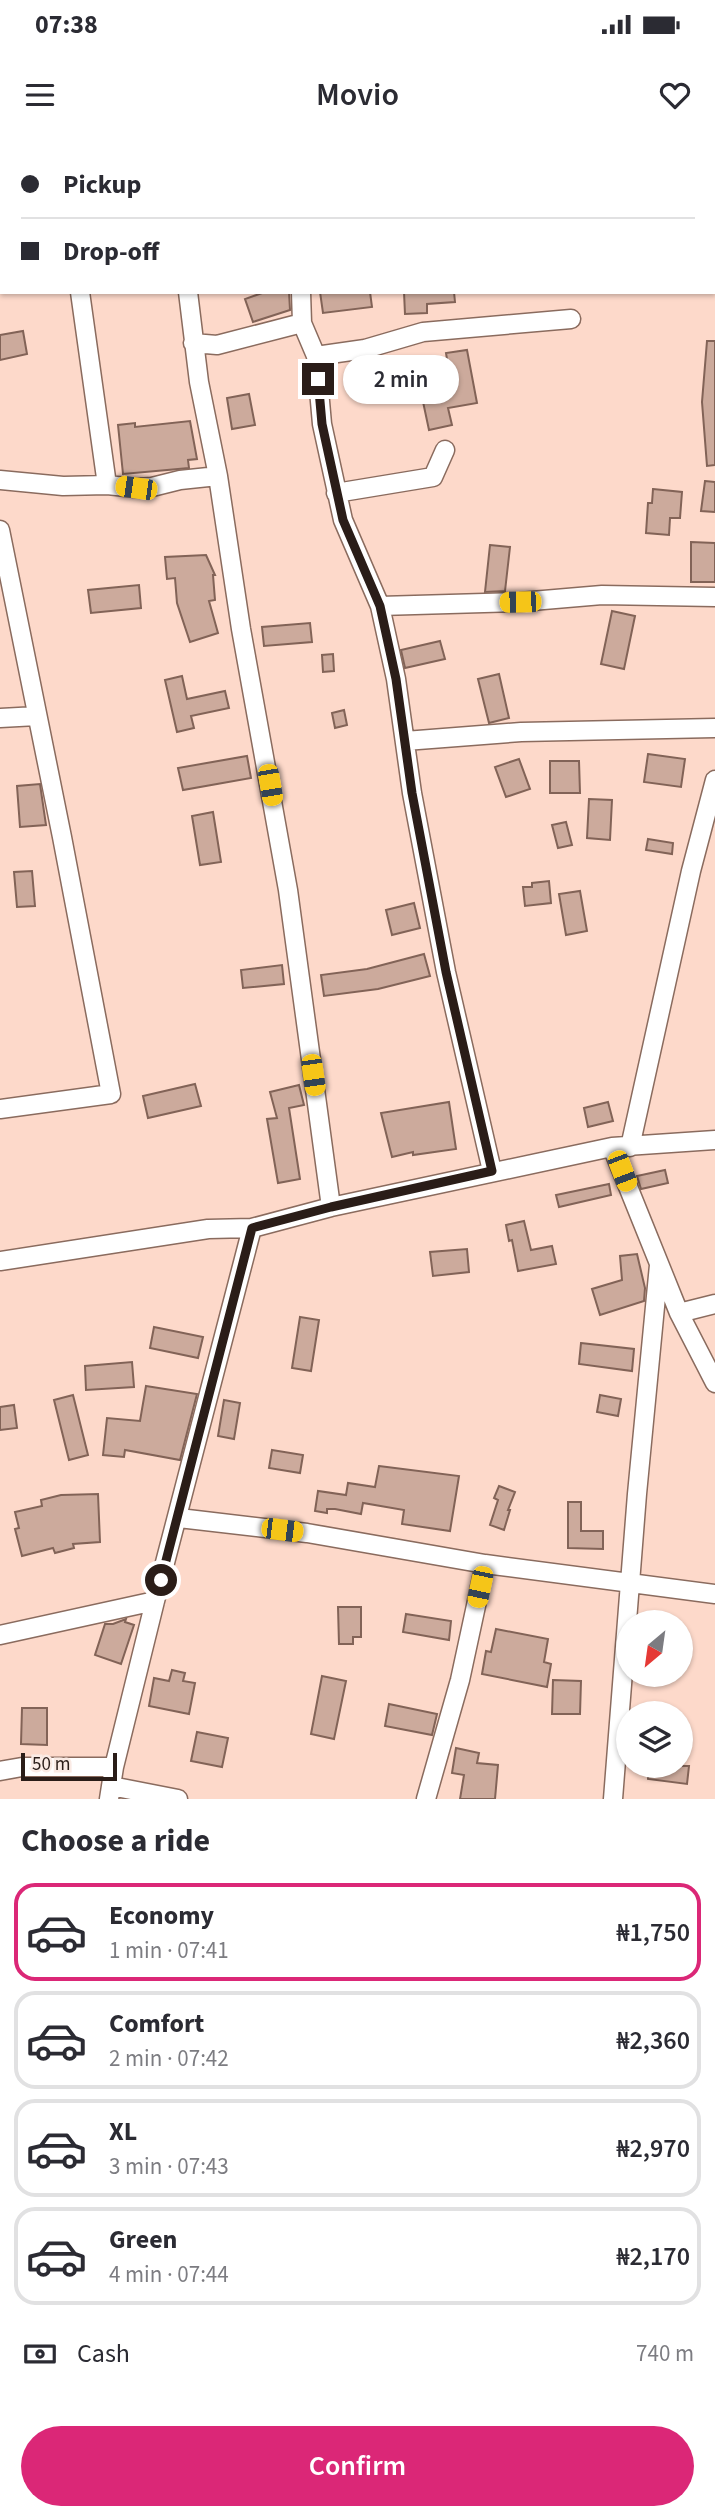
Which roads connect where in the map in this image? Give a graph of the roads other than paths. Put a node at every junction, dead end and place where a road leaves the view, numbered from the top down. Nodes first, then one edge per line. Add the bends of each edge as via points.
1 (80, 294) edge
2 (188, 294) edge
3 (301, 294) edge
4 (571, 319) dead end
5 (302, 323) junction
6 (193, 343) junction
7 (316, 356) junction
8 (445, 450) dead end
9 (218, 476) junction
10 (0, 480) edge
11 (107, 485) junction
12 (336, 493) junction
13 (0, 530) edge
14 (715, 597) edge
15 (380, 606) junction
16 (37, 716) junction
17 (0, 718) edge
18 (715, 728) edge
19 (405, 741) junction
20 (715, 780) edge
21 (0, 1109) edge
22 (715, 1140) edge
23 (621, 1147) junction
24 (492, 1171) junction
25 (331, 1207) junction
26 (252, 1228) junction
27 (0, 1261) edge
28 (659, 1265) junction
29 (715, 1304) edge
30 (679, 1313) junction
31 (715, 1383) edge
32 (179, 1518) junction
33 (485, 1564) junction
34 (630, 1582) junction
35 (715, 1594) edge
36 (155, 1601) junction
37 (0, 1635) edge
38 (114, 1767) junction
39 (0, 1770) edge
40 (110, 1792) edge
41 (178, 1799) edge
42 (426, 1799) edge
43 (613, 1799) edge

1 - 11 street
2 - 6 street
3 - 5 street
4 - 7 street via 423,332 365,349
5 - 6 street via 217,345
5 - 7 street
6 - 9 street
7 - 12 street via 322,424
8 - 12 street via 433,477
9 - 11 street via 152,487
9 - 25 street via 288,890
10 - 11 street
12 - 15 street
13 - 16 street
14 - 15 street via 602,595
15 - 19 street
16 - 17 street
16 - 21 street via 111,1094
18 - 19 street via 521,732
19 - 24 street via 446,972
20 - 23 street
22 - 23 street
23 - 24 street
23 - 28 street
24 - 25 street
25 - 26 street
26 - 27 street via 208,1229
26 - 32 street
28 - 30 street
28 - 34 street
29 - 30 street
30 - 31 street
32 - 33 street via 307,1533
32 - 36 street
33 - 34 street
33 - 42 street via 460,1680
34 - 35 street
34 - 43 street
36 - 37 street
36 - 38 street
38 - 39 street
38 - 40 street
40 - 41 street

